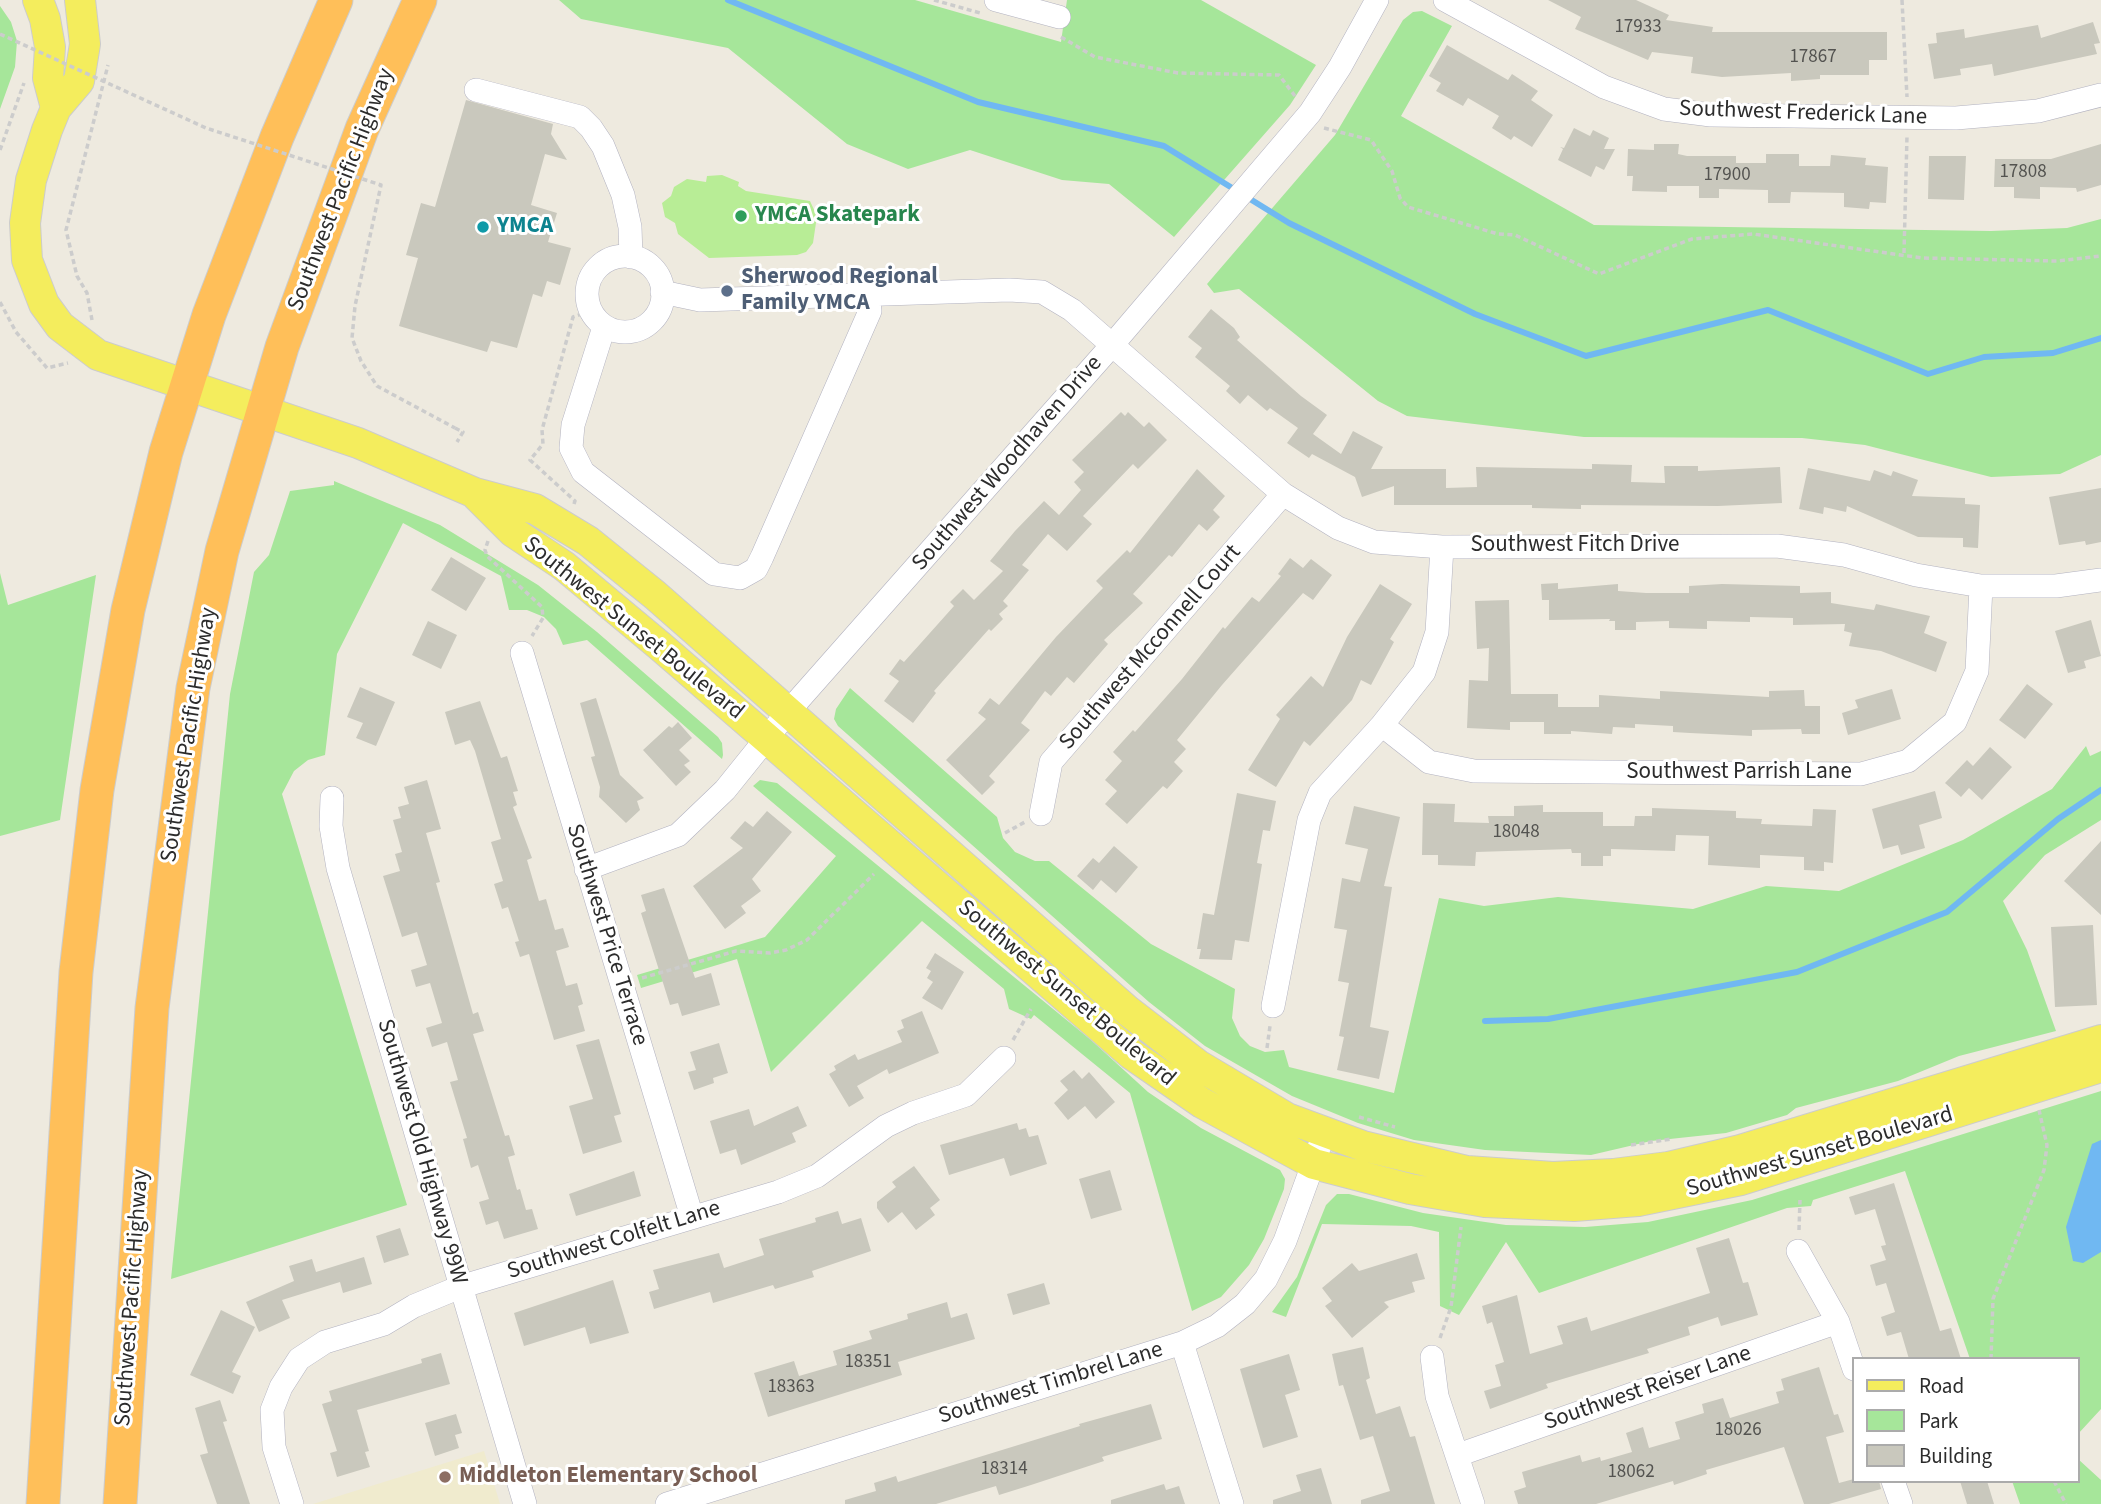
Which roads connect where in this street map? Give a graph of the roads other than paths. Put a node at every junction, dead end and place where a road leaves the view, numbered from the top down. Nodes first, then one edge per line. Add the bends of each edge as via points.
1 (38, 0) edge
2 (80, 0) edge
3 (336, 0) edge
4 (420, 0) edge
5 (1377, 0) edge
6 (1446, 0) edge
7 (990, 7) edge
8 (1058, 26) road end
9 (476, 90) dead end
10 (2101, 95) edge
11 (56, 108) junction
12 (631, 257) junction
13 (662, 292) junction
14 (868, 294) junction
15 (604, 327) junction
16 (1113, 344) junction
17 (187, 386) junction
18 (262, 411) junction
19 (475, 493) junction
20 (1283, 494) junction
21 (1443, 547) junction
22 (2101, 580) edge
23 (1981, 586) junction
24 (522, 653) road end
25 (788, 713) junction
26 (1382, 725) junction
27 (767, 739) junction
28 (332, 797) dead end
29 (1041, 814) dead end
30 (586, 869) junction
31 (1273, 1006) dead end
32 (2101, 1040) edge
33 (1004, 1058) road end
34 (2101, 1067) edge
35 (1324, 1134) junction
36 (1314, 1164) junction
37 (692, 1217) junction
38 (1798, 1251) road end
39 (460, 1287) junction
40 (1838, 1322) junction
41 (1182, 1343) junction
42 (1432, 1357) road end
43 (1853, 1365) edge
44 (1458, 1455) junction
45 (1894, 1483) edge
46 (43, 1504) edge
47 (120, 1504) edge
48 (292, 1504) edge
49 (525, 1504) edge
50 (667, 1504) edge
51 (1232, 1504) edge
52 (1473, 1504) edge
53 (1900, 1504) edge

1 - 11 main road via 47,28 48,78
2 - 11 main road via 85,44 79,81
3 - 17 highway via 222,276
4 - 18 highway, Southwest Pacific Highway via 335,199
5 - 16 street, Southwest Woodhaven Drive via 1310,113
6 - 10 street, Southwest Frederick Lane via 1604,87 1664,109 1711,115 1956,118 2038,111
7 - 8 street
9 - 12 street via 580,117 586,123 603,146 623,195
11 - 17 main road, Southwest Sunset Boulevard via 31,180 24,223 27,260 44,304 60,326 98,355
12 - 13 street via 652,265
12 - 15 street via 611,257 595,272 587,295 590,311
13 - 14 street, Southwest Fitch Drive via 700,300
13 - 15 street via 647,325 633,333
14 - 15 street via 870,311 762,558 740,578 714,574 583,472 571,448 573,425
14 - 16 street, Southwest Fitch Drive via 1042,292
16 - 20 street, Southwest Fitch Drive
16 - 25 street, Southwest Woodhaven Drive
17 - 18 main road, Southwest Sunset Boulevard
17 - 46 highway via 130,598 86,863
18 - 19 main road, Southwest Sunset Boulevard via 370,447
18 - 47 highway, Southwest Pacific Highway via 219,564 193,688 175,815 151,1021
19 - 25 main road, Southwest Sunset Boulevard via 535,509 588,541
19 - 27 main road, Southwest Sunset Boulevard via 513,532 564,566
20 - 21 street, Southwest Fitch Drive via 1338,527 1374,542
20 - 29 street, Southwest Mcconnell Court via 1051,762
21 - 23 street, Southwest Fitch Drive via 1777,546 1844,555 1916,575
21 - 26 street via 1437,632 1424,672
22 - 23 street, Southwest Fitch Drive via 2056,586
23 - 26 street, Southwest Parrish Lane via 1977,671 1955,722 1908,761 1861,774 1474,771 1429,762
24 - 30 street, Southwest Price Terrace
25 - 27 street, Southwest Woodhaven Drive
25 - 35 main road, Southwest Sunset Boulevard via 1164,1040 1229,1085
26 - 31 street via 1320,793 1313,811
27 - 30 street, Southwest Woodhaven Drive via 726,790 678,835
27 - 36 main road, Southwest Sunset Boulevard via 1131,1054 1202,1103
28 - 39 street, Southwest Old Highway 99W via 338,868
30 - 37 street, Southwest Price Terrace
32 - 35 main road, Southwest Sunset Boulevard via 1740,1150 1613,1174 1553,1177 1467,1171
33 - 37 street, Southwest Colfelt Lane via 966,1095 886,1126 817,1176
34 - 36 main road, Southwest Sunset Boulevard via 1741,1180 1638,1201 1574,1206 1485,1202 1410,1189
35 - 36 street, Southwest Timbrel Lane
36 - 41 street, Southwest Timbrel Lane via 1286,1241 1266,1279 1231,1316
37 - 39 street, Southwest Colfelt Lane
38 - 40 street
39 - 48 street, Southwest Colfelt Lane via 384,1324 325,1342 299,1359 272,1410 274,1447
39 - 49 street, Southwest Old Highway 99W
40 - 43 street
40 - 44 street, Southwest Reiser Lane
41 - 50 street, Southwest Timbrel Lane
41 - 51 street
42 - 44 street via 1437,1396
44 - 52 street
45 - 53 street

